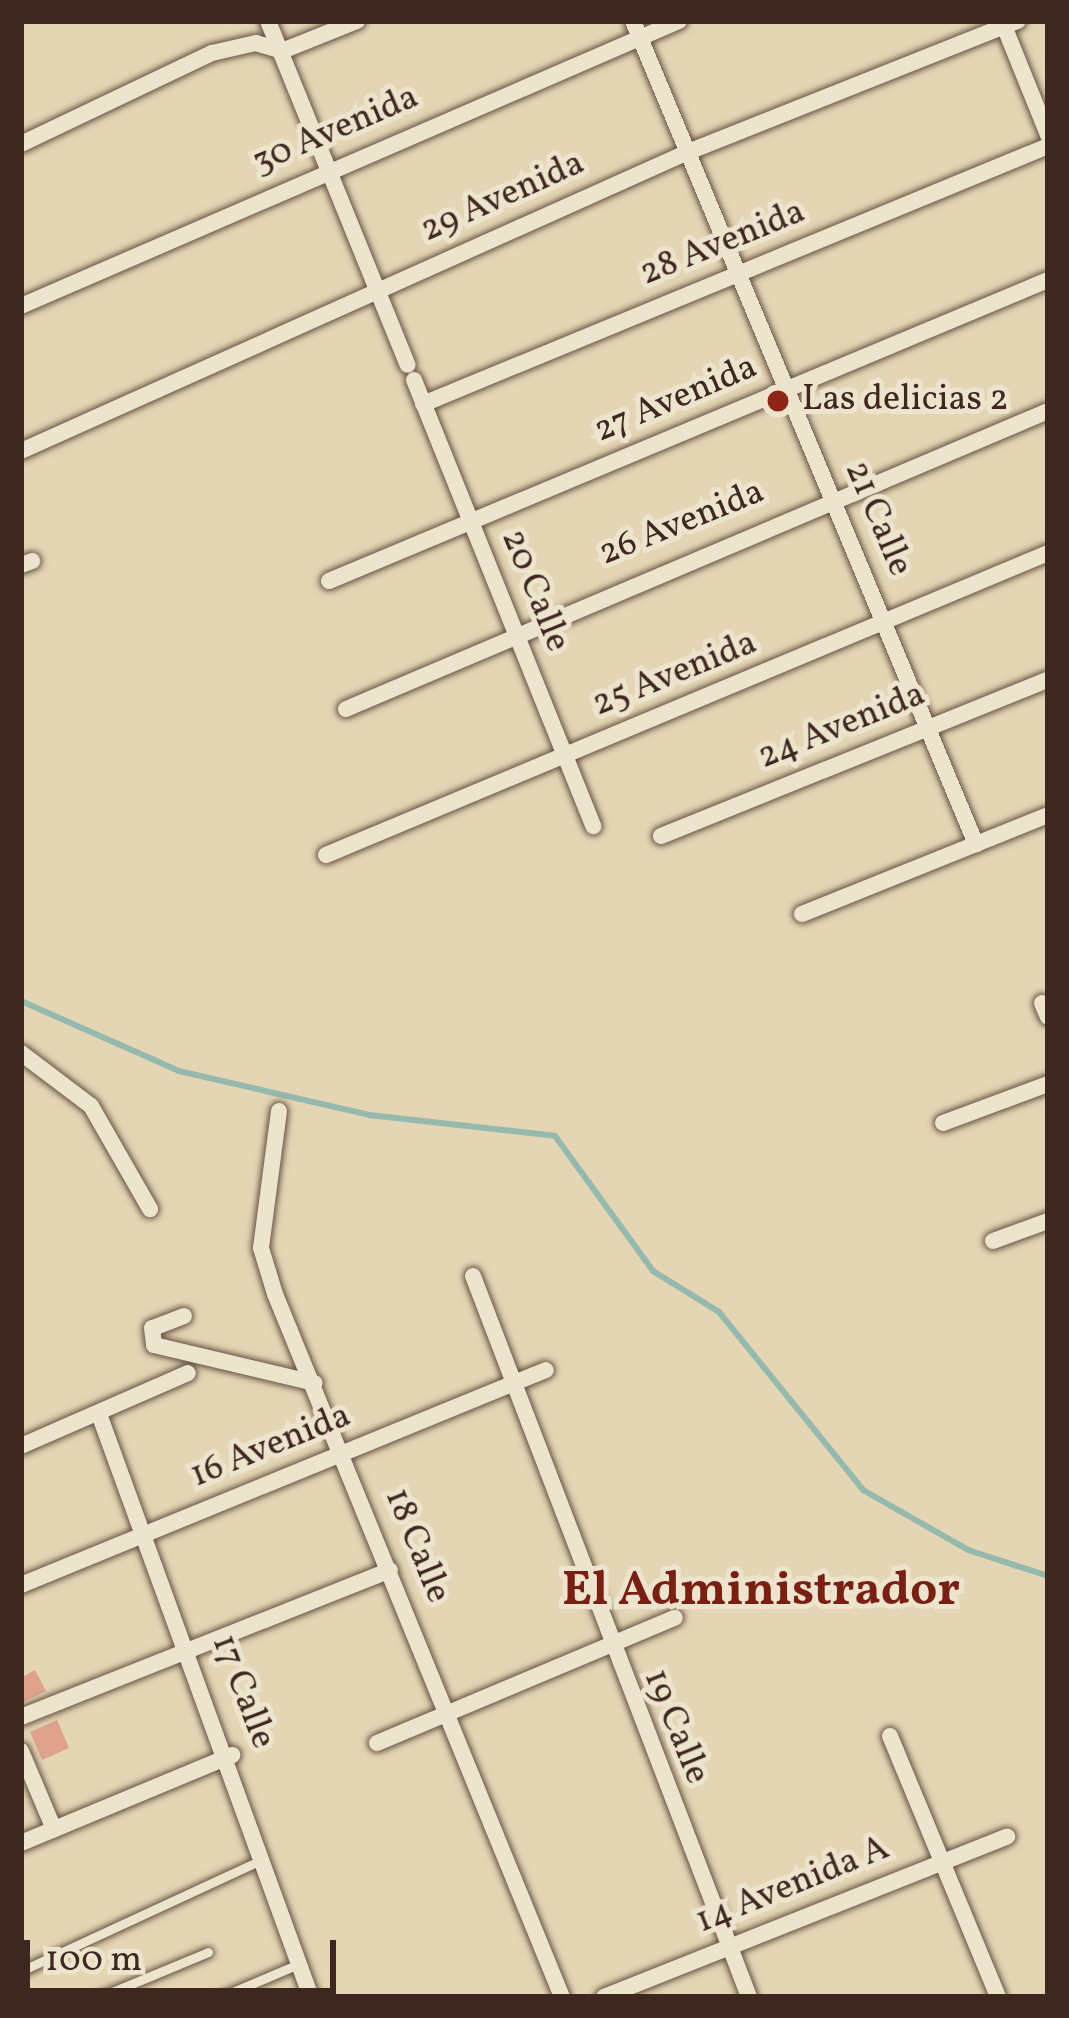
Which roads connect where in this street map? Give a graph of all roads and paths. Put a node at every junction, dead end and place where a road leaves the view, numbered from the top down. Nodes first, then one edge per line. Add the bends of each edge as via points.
1 (268, 21) edge
2 (357, 21) edge
3 (679, 21) edge
4 (1008, 23) edge
5 (636, 29) edge
6 (282, 51) junction
7 (1048, 135) edge
8 (21, 144) edge
9 (1048, 146) edge
10 (688, 152) junction
11 (329, 169) junction
12 (739, 274) junction
13 (1048, 280) edge
14 (378, 289) junction
15 (21, 306) edge
16 (787, 389) junction
17 (423, 404) junction
18 (1048, 411) edge
19 (21, 451) edge
20 (832, 498) junction
21 (471, 522) junction
22 (1048, 553) edge
23 (329, 581) dead end
24 (885, 624) junction
25 (514, 629) junction
26 (1048, 680) edge
27 (346, 709) dead end
28 (928, 728) junction
29 (565, 756) junction
30 (1048, 815) edge
31 (592, 826) dead end
32 (661, 836) dead end
33 (976, 844) junction
34 (326, 855) dead end
35 (802, 914) dead end
36 (21, 1053) edge
37 (1048, 1084) edge
38 (279, 1111) dead end
39 (943, 1123) dead end
40 (150, 1209) dead end
41 (1048, 1222) edge
42 (992, 1241) dead end
43 (473, 1276) dead end
44 (184, 1316) dead end
45 (546, 1370) dead end
46 (188, 1373) dead end
47 (315, 1383) junction
48 (512, 1384) junction
49 (99, 1414) junction
50 (21, 1446) edge
51 (344, 1453) junction
52 (144, 1535) junction
53 (390, 1570) junction
54 (21, 1586) edge
55 (675, 1618) dead end
56 (607, 1646) junction
57 (190, 1650) junction
58 (447, 1713) junction
59 (21, 1717) edge
60 (890, 1736) dead end
61 (377, 1742) dead end
62 (21, 1751) edge
63 (232, 1755) junction
64 (54, 1829) junction
65 (1007, 1837) dead end
66 (21, 1843) edge
67 (253, 1864) dead end
68 (938, 1865) junction
69 (728, 1946) junction
70 (208, 1952) dead end
71 (296, 1966) junction
72 (21, 1972) edge
73 (100, 1997) edge
74 (221, 1997) edge
75 (311, 1997) edge
76 (562, 1997) edge
77 (604, 1997) edge
78 (749, 1997) edge
79 (998, 1997) edge

1 - 6 street, 20 Calle
2 - 6 street
3 - 5 street, 30 Avenida
4 - 7 street
4 - 10 street, 29 Avenida
5 - 10 street, 21 Calle
5 - 11 street, 30 Avenida
6 - 8 street via 256,43 212,53
6 - 11 street, 20 Calle
9 - 12 street, 28 Avenida
10 - 12 street, 21 Calle
10 - 14 street, 29 Avenida
11 - 14 street, 20 Calle
11 - 15 street, 30 Avenida
12 - 16 street, 21 Calle
12 - 17 street, 28 Avenida
13 - 16 street, 27 Avenida
14 - 17 street, 20 Calle
14 - 19 street, 29 Avenida
16 - 20 street, 21 Calle
16 - 21 street, 27 Avenida
17 - 21 street, 20 Calle
18 - 20 street, 26 Avenida
20 - 24 street, 21 Calle
20 - 25 street, 26 Avenida
21 - 23 street, 27 Avenida
21 - 25 street, 20 Calle
22 - 24 street, 25 Avenida
24 - 28 street, 21 Calle
24 - 29 street, 25 Avenida
25 - 27 street, 26 Avenida
25 - 29 street, 20 Calle
26 - 28 street, 24 Avenida
28 - 32 street, 24 Avenida
28 - 33 street, 21 Calle
29 - 31 street, 20 Calle
29 - 34 street, 25 Avenida
30 - 33 street
33 - 35 street
36 - 40 street via 91,1106
37 - 39 street
38 - 47 street, 18 Calle via 262,1248
41 - 42 street
43 - 48 street, 19 Calle
44 - 47 street via 152,1328 154,1345
45 - 48 street, 16 Avenida
46 - 49 street
47 - 51 street, 18 Calle
48 - 51 street, 16 Avenida
48 - 56 street, 19 Calle
49 - 50 street
49 - 52 street, 17 Calle
51 - 52 street, 16 Avenida
51 - 53 street, 18 Calle
52 - 54 street, 16 Avenida
52 - 57 street, 17 Calle
53 - 57 street
53 - 58 street, 18 Calle
55 - 56 street
56 - 58 street
56 - 69 street, 19 Calle
57 - 59 street
57 - 63 street, 17 Calle
58 - 61 street
58 - 76 street, 18 Calle
60 - 68 street
62 - 64 street
63 - 64 street
63 - 71 street, 17 Calle
64 - 66 street
65 - 68 street, 14 Avenida A
67 - 72 lane
68 - 69 street, 14 Avenida A
68 - 79 street
69 - 77 street, 14 Avenida A
69 - 78 street, 19 Calle
70 - 73 lane
71 - 74 lane
71 - 75 street, 17 Calle

